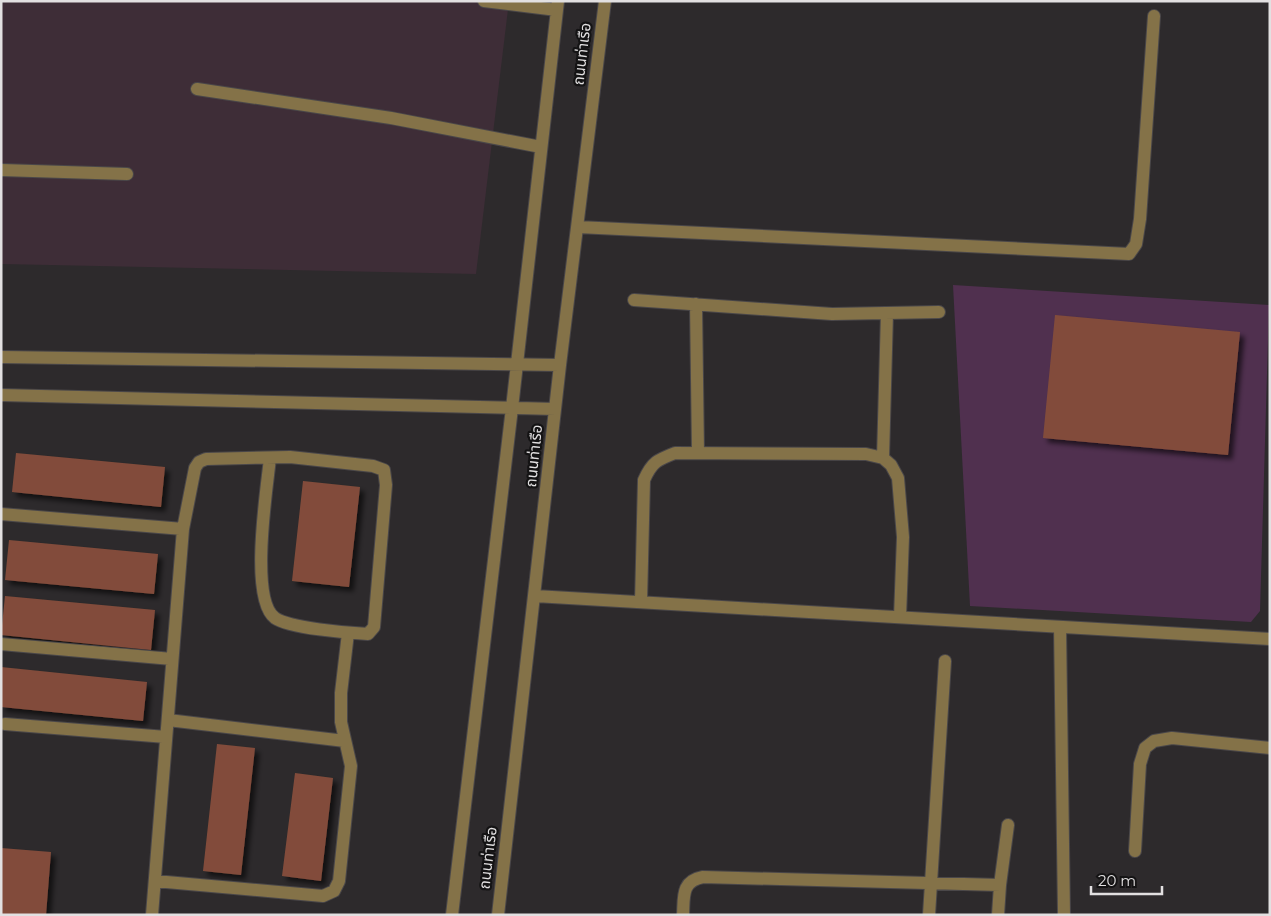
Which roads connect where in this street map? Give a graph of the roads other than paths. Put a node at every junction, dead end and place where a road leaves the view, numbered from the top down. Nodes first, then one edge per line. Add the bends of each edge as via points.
1 (484, 1) edge
2 (605, 1) edge
3 (557, 6) edge
4 (1154, 16) dead end
5 (197, 89) dead end
6 (541, 147) junction
7 (1, 170) edge
8 (127, 174) dead end
9 (578, 227) junction
10 (634, 300) dead end
11 (696, 304) junction
12 (886, 312) junction
13 (939, 312) dead end
14 (1, 357) edge
15 (517, 365) junction
16 (560, 365) junction
17 (1, 395) edge
18 (512, 408) junction
19 (555, 409) junction
20 (698, 454) junction
21 (270, 458) junction
22 (883, 458) junction
23 (1, 514) edge
24 (183, 529) junction
25 (535, 596) junction
26 (641, 602) junction
27 (900, 617) junction
28 (1060, 626) junction
29 (348, 633) junction
30 (1270, 639) edge
31 (1, 644) edge
32 (172, 659) junction
33 (945, 661) dead end
34 (168, 720) junction
35 (4, 724) dead end
36 (166, 737) junction
37 (345, 741) junction
38 (1270, 748) edge
39 (1008, 825) dead end
40 (1135, 851) dead end
41 (154, 881) junction
42 (930, 882) junction
43 (1000, 886) junction
44 (152, 915) edge
45 (452, 915) edge
46 (498, 915) edge
47 (683, 915) edge
48 (929, 915) edge
49 (998, 915) edge
50 (1064, 915) edge

1 - 3 street
2 - 9 street, ถนนท่าเรือ
3 - 6 street, ถนนท่าเรือ
4 - 9 street via 1140,219 1136,244 1130,254
5 - 6 street via 391,118
6 - 15 street, ถนนท่าเรือ
7 - 8 street
9 - 16 street, ถนนท่าเรือ
10 - 11 street
11 - 12 street via 832,314
11 - 20 street
12 - 13 street
12 - 22 street
14 - 15 street
15 - 16 street
15 - 18 street, ถนนท่าเรือ
16 - 19 street, ถนนท่าเรือ
17 - 18 street
18 - 19 street
18 - 45 street, ถนนท่าเรือ
19 - 25 street, ถนนท่าเรือ
20 - 22 street via 866,454
20 - 26 street via 675,454 658,460 650,466 644,480
21 - 24 street via 199,462
21 - 29 street via 260,564 265,606 273,617 287,624
21 - 29 street via 290,457 384,470 386,485 374,626 368,634
22 - 27 street via 898,478 903,538
23 - 24 street
24 - 32 street
25 - 26 street
25 - 46 street, ถนนท่าเรือ
26 - 27 street
27 - 28 street
28 - 30 street
28 - 50 street
29 - 37 street via 341,693
31 - 32 street
32 - 34 street
33 - 42 street
34 - 36 street
34 - 37 street
35 - 36 street
36 - 41 street
37 - 41 street via 351,766 339,881 334,891 323,896
38 - 40 street via 1172,738 1154,740 1145,748 1140,764
39 - 43 street
41 - 44 street
42 - 43 street
42 - 47 street via 702,877 693,880 685,890
42 - 48 street
43 - 49 street

